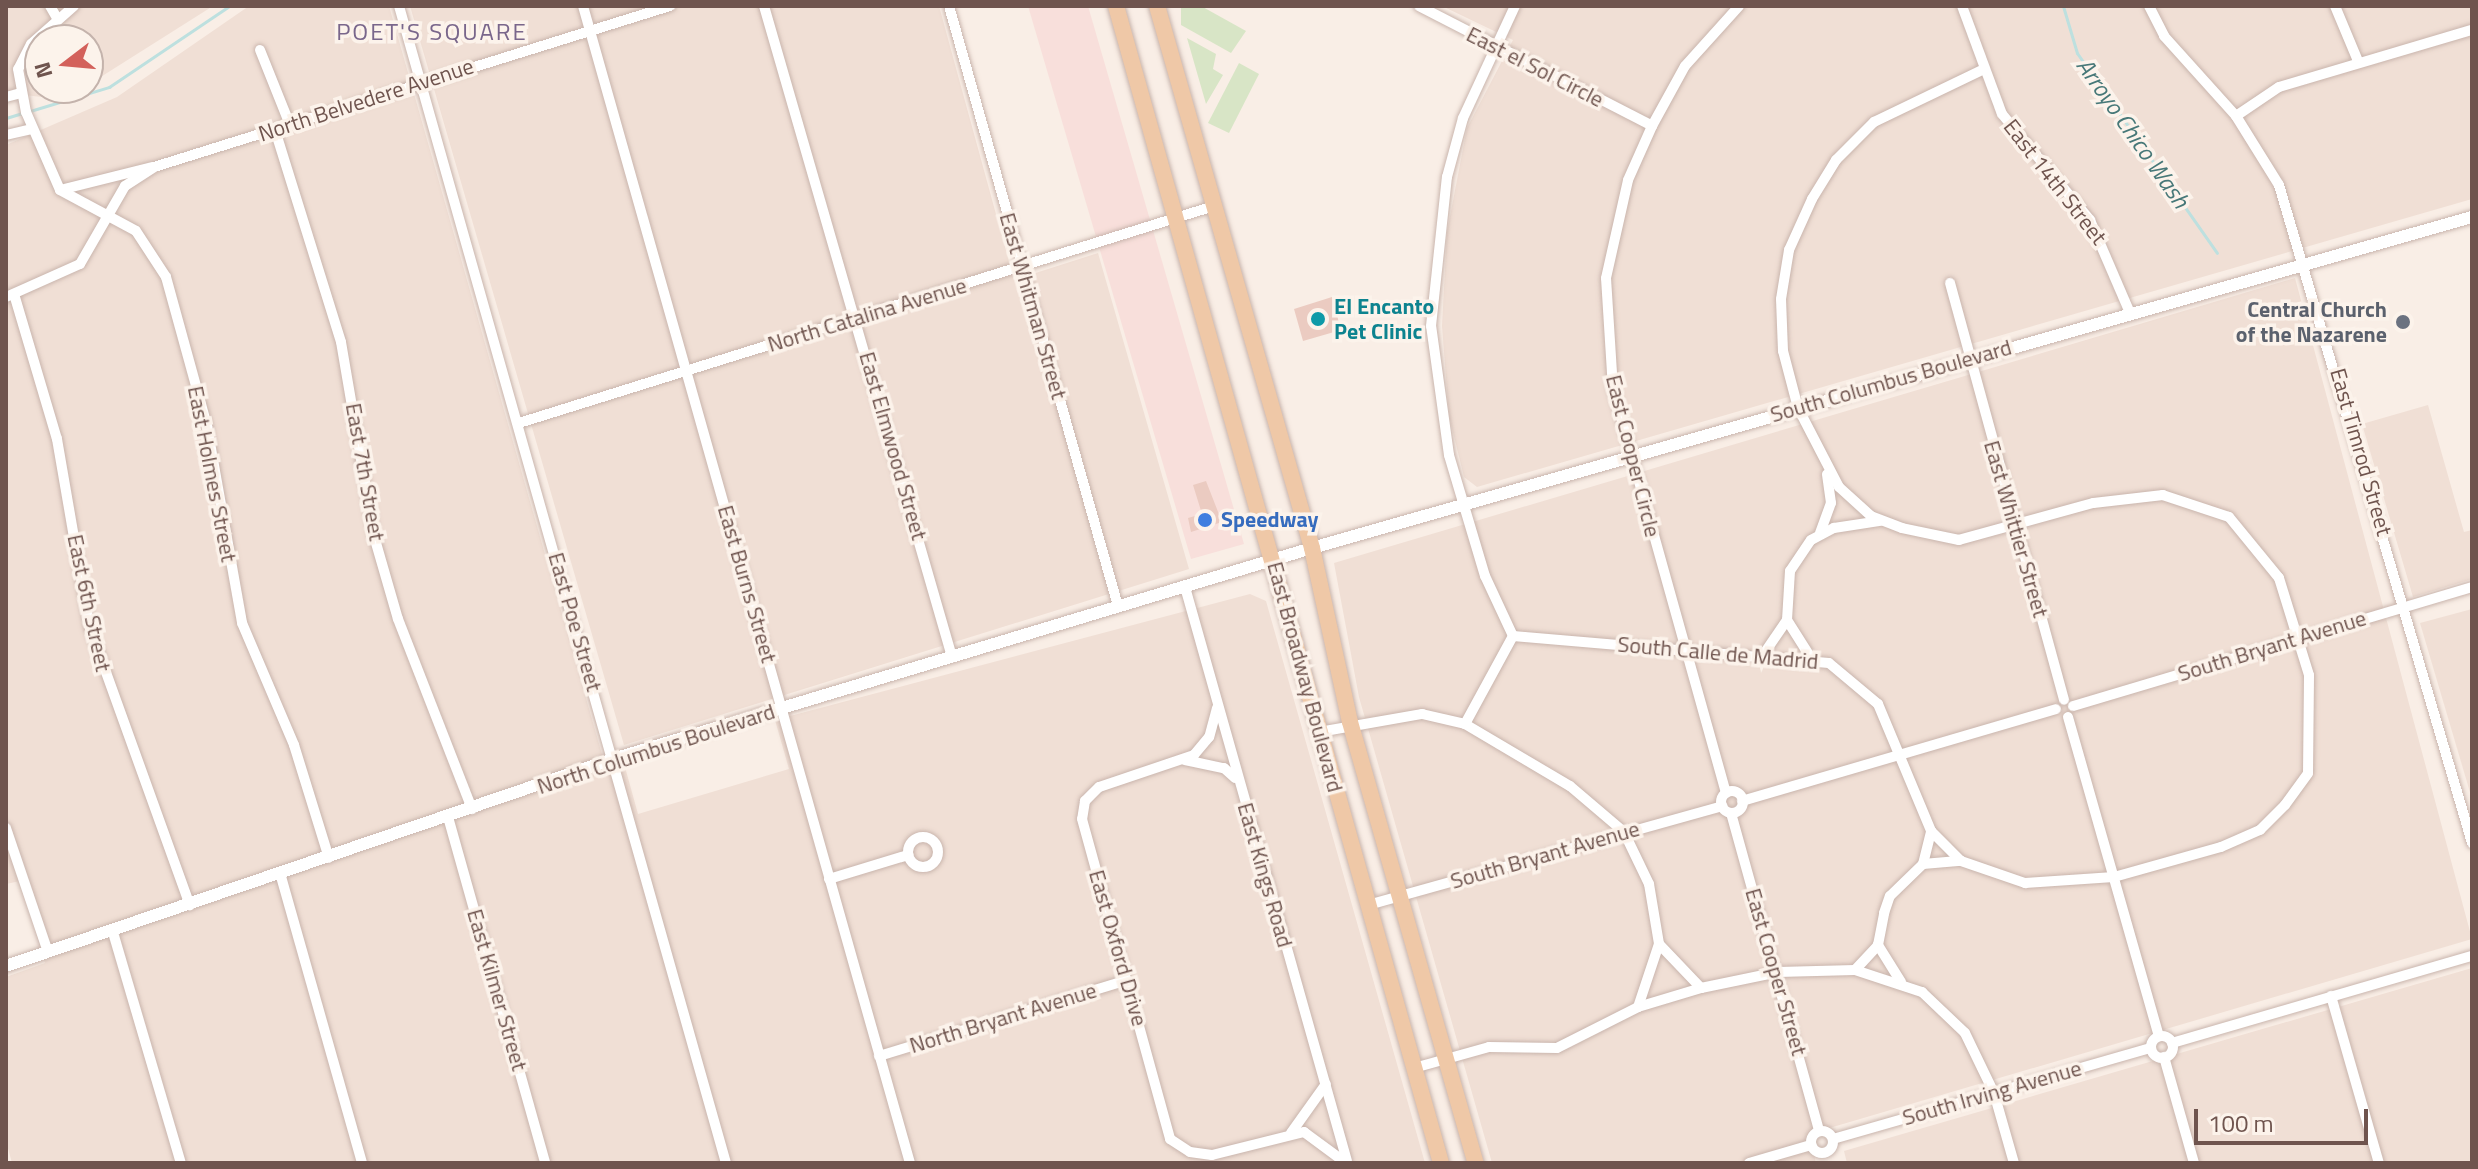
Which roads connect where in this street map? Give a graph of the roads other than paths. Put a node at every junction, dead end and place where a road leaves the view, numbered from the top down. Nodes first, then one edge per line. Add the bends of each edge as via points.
1 (50, 6) edge
2 (74, 6) edge
3 (399, 6) edge
4 (583, 6) edge
5 (670, 6) edge
6 (764, 6) edge
7 (949, 6) edge
8 (1116, 6) edge
9 (1157, 6) edge
10 (1419, 6) edge
11 (1515, 6) edge
12 (1739, 6) edge
13 (1962, 6) edge
14 (2149, 6) edge
15 (2335, 6) edge
16 (57, 18) junction
17 (590, 28) junction
18 (2472, 30) edge
19 (1494, 46) junction
20 (260, 50) dead end
21 (2358, 61) junction
22 (1982, 70) junction
23 (422, 81) junction
24 (21, 93) junction
25 (6, 97) edge
26 (2236, 116) junction
27 (290, 125) junction
28 (1652, 126) junction
29 (31, 129) junction
30 (275, 130) junction
31 (6, 135) edge
32 (154, 167) junction
33 (60, 190) junction
34 (1214, 206) junction
35 (2472, 217) edge
36 (1177, 218) junction
37 (106, 219) junction
38 (2307, 263) junction
39 (1022, 268) junction
40 (1950, 283) dead end
41 (10, 295) edge
42 (2130, 313) junction
43 (857, 318) junction
44 (1967, 359) junction
45 (688, 372) junction
46 (1798, 408) junction
47 (519, 423) junction
48 (1630, 455) junction
49 (1825, 465) junction
50 (1463, 504) junction
51 (1882, 521) junction
52 (2016, 529) junction
53 (1820, 533) junction
54 (1312, 548) junction
55 (1274, 560) junction
56 (1185, 587) junction
57 (2472, 587) edge
58 (2405, 605) junction
59 (1118, 606) junction
60 (1787, 620) junction
61 (1513, 636) junction
62 (2301, 639) junction
63 (1687, 650) junction
64 (1763, 655) junction
65 (952, 657) junction
66 (1811, 658) junction
67 (2068, 703) junction
68 (1217, 708) junction
69 (782, 709) junction
70 (2056, 709) junction
71 (2068, 717) junction
72 (1350, 722) junction
73 (1465, 724) junction
74 (1319, 732) junction
75 (1899, 754) junction
76 (613, 759) junction
77 (1185, 760) junction
78 (1237, 780) junction
79 (1726, 793) junction
80 (1742, 801) junction
81 (1722, 806) junction
82 (472, 809) junction
83 (1731, 813) junction
84 (448, 817) junction
85 (6, 828) edge
86 (1931, 831) junction
87 (1624, 832) junction
88 (2472, 843) edge
89 (908, 855) dead end
90 (329, 858) junction
91 (1961, 861) junction
92 (1923, 864) junction
93 (280, 873) junction
94 (2114, 877) junction
95 (829, 879) junction
96 (1400, 896) junction
97 (190, 905) junction
98 (1368, 905) junction
99 (112, 929) junction
100 (1659, 944) junction
101 (1878, 945) junction
102 (48, 952) junction
103 (2472, 956) edge
104 (6, 966) edge
105 (1855, 970) junction
106 (1778, 972) junction
107 (1127, 980) junction
108 (1901, 982) junction
109 (1701, 988) junction
110 (2331, 996) junction
111 (1638, 1007) junction
112 (2159, 1036) junction
113 (2172, 1043) junction
114 (2151, 1048) junction
115 (879, 1056) junction
116 (2164, 1057) junction
117 (1446, 1059) junction
118 (1414, 1068) junction
119 (1326, 1084) junction
120 (1994, 1093) junction
121 (1819, 1131) junction
122 (1291, 1133) junction
123 (1833, 1139) junction
124 (1811, 1145) junction
125 (1828, 1158) edge
126 (181, 1163) edge
127 (362, 1163) edge
128 (545, 1163) edge
129 (726, 1163) edge
130 (910, 1163) edge
131 (1347, 1163) edge
132 (1441, 1163) edge
133 (1476, 1163) edge
134 (1749, 1163) edge
135 (2014, 1163) edge
136 (2194, 1163) edge
137 (2379, 1163) edge

1 - 16 street
2 - 16 street
3 - 23 street, East Poe Street
4 - 17 street, East Burns Street
5 - 17 street, North Belvedere Avenue
6 - 43 street, East Elmwood Street
7 - 39 street, East Whitman Street
8 - 36 main road, East Broadway Boulevard
9 - 34 main road, East Broadway Boulevard
10 - 19 street, East el Sol Circle
11 - 19 street
12 - 28 street, East Cooper Circle via 1685,66
13 - 22 street, East 14th Street
14 - 26 street, East Timrod Street via 2164,36
15 - 21 street
16 - 24 street via 18,69
17 - 23 street, North Belvedere Avenue
17 - 45 street, East Burns Street
18 - 21 street
19 - 28 street, East el Sol Circle
19 - 50 street via 1451,162 1434,277 1437,391
20 - 27 street
21 - 26 street via 2279,87
22 - 42 street, East 14th Street via 2013,132 2101,237
22 - 46 street via 1874,122 1836,160 1812,199 1789,250 1781,299 1783,351
23 - 27 street, North Belvedere Avenue
23 - 47 street, East Poe Street
24 - 25 street
24 - 29 street
26 - 38 street, East Timrod Street via 2279,185
27 - 30 street, North Belvedere Avenue
28 - 48 street, East Cooper Circle via 1628,180 1606,278 1613,389
29 - 31 street
29 - 33 street
30 - 32 street, North Belvedere Avenue
30 - 82 street, East 7th Street via 341,342 374,536 398,619
32 - 33 street, North Belvedere Avenue
32 - 37 street, North Belvedere Avenue via 125,186
33 - 37 street, East Holmes Street
34 - 36 street, North Catalina Avenue
34 - 54 main road, East Broadway Boulevard
35 - 38 street, South Columbus Boulevard
36 - 39 street, North Catalina Avenue
36 - 55 main road, East Broadway Boulevard
37 - 41 street, North Belvedere Avenue via 80,264
37 - 90 street, East Holmes Street via 136,231 166,277 207,426 242,623 294,745
38 - 42 street, South Columbus Boulevard
38 - 58 street, East Timrod Street
39 - 43 street, North Catalina Avenue
39 - 59 street, East Whitman Street
40 - 44 street, East Whittier Street
41 - 97 street, East 6th Street via 57,439 101,666 159,803
42 - 44 street, South Columbus Boulevard
43 - 45 street, North Catalina Avenue
43 - 65 street, East Elmwood Street
44 - 46 street, South Columbus Boulevard
44 - 52 street, East Whittier Street
45 - 47 street, North Catalina Avenue
45 - 69 street, East Burns Street
46 - 48 street, South Columbus Boulevard
46 - 49 street
47 - 76 street, East Poe Street
48 - 50 street, South Columbus Boulevard
48 - 63 street, East Cooper Circle
49 - 51 street via 1839,487
49 - 53 street via 1831,503
50 - 54 street, South Columbus Boulevard
50 - 61 street
51 - 52 street, South Calle de Madrid via 1959,540
51 - 53 street
52 - 62 street, South Calle de Madrid via 2125,497 2192,501 2229,517 2253,542 2279,578
52 - 67 street, East Whittier Street
53 - 60 street via 1790,571
54 - 55 street, North Columbus Boulevard
54 - 72 main road, East Broadway Boulevard
55 - 56 street, North Columbus Boulevard
55 - 74 main road, East Broadway Boulevard
56 - 59 street, North Columbus Boulevard
56 - 68 street, East Kings Road
57 - 58 street, South Bryant Avenue
58 - 62 street, South Bryant Avenue
58 - 88 street, East Timrod Street
59 - 65 street, North Columbus Boulevard
60 - 64 street
60 - 66 street
61 - 63 street, South Calle de Madrid
61 - 73 street
62 - 67 street, South Bryant Avenue
62 - 94 street, South Calle de Madrid via 2313,743 2308,773 2285,805 2260,830
63 - 64 street, South Calle de Madrid
63 - 79 street
64 - 66 street, South Calle de Madrid
65 - 69 street, North Columbus Boulevard
66 - 75 street, South Calle de Madrid via 1843,670 1878,704
67 - 70 street
67 - 71 street
68 - 77 street via 1209,737
68 - 78 street, East Kings Road
69 - 76 street, North Columbus Boulevard
69 - 95 street, East Burns Street
70 - 71 street
70 - 75 street
71 - 94 street
72 - 73 street via 1422,714
72 - 74 street
72 - 96 main road, East Broadway Boulevard
73 - 87 street via 1573,788
74 - 98 main road, East Broadway Boulevard
75 - 80 street
75 - 86 street, South Calle de Madrid
76 - 82 street, North Columbus Boulevard
76 - 129 street, East Poe Street
77 - 78 street via 1224,768
77 - 107 street, East Oxford Drive via 1117,779 1085,801 1082,819
78 - 119 street, East Kings Road
79 - 80 street
79 - 81 street
80 - 83 street
81 - 83 street
81 - 87 street, South Bryant Avenue
82 - 84 street, North Columbus Boulevard
83 - 106 street, East Cooper Street
84 - 90 street, North Columbus Boulevard
84 - 128 street, East Kilmer Street
85 - 102 street
86 - 91 street, South Calle de Madrid
86 - 92 street
87 - 96 street, South Bryant Avenue
87 - 100 street via 1649,884
89 - 95 street
90 - 93 street, North Columbus Boulevard
91 - 92 street
91 - 94 street, South Calle de Madrid via 2025,883
92 - 101 street via 1890,896
93 - 97 street, North Columbus Boulevard
93 - 127 street
94 - 112 street
95 - 115 street, East Burns Street
96 - 98 street, South Bryant Avenue
96 - 117 main road, East Broadway Boulevard
97 - 99 street, North Columbus Boulevard
98 - 118 main road, East Broadway Boulevard
99 - 102 street, North Columbus Boulevard
99 - 126 street
100 - 109 street
100 - 111 street
101 - 105 street
101 - 108 street
102 - 104 street, North Columbus Boulevard
103 - 110 street
105 - 106 street
105 - 108 street
106 - 109 street
106 - 121 street, East Cooper Street
107 - 115 street, North Bryant Avenue
107 - 122 street, East Oxford Drive via 1170,1139 1190,1152 1212,1155
108 - 120 street via 1965,1033
109 - 111 street
110 - 113 street
110 - 137 street
111 - 117 street via 1557,1048 1489,1047
112 - 113 street
112 - 114 street
113 - 116 street
114 - 116 street
114 - 120 street, South Irving Avenue
115 - 130 street, East Burns Street
116 - 136 street
117 - 118 street
117 - 133 main road, East Broadway Boulevard
118 - 132 main road, East Broadway Boulevard
119 - 122 street
119 - 131 street, East Kings Road
120 - 123 street, South Irving Avenue
120 - 135 street
121 - 123 street
121 - 124 street
122 - 131 street via 1324,1140
123 - 125 street
124 - 125 street
124 - 134 street

